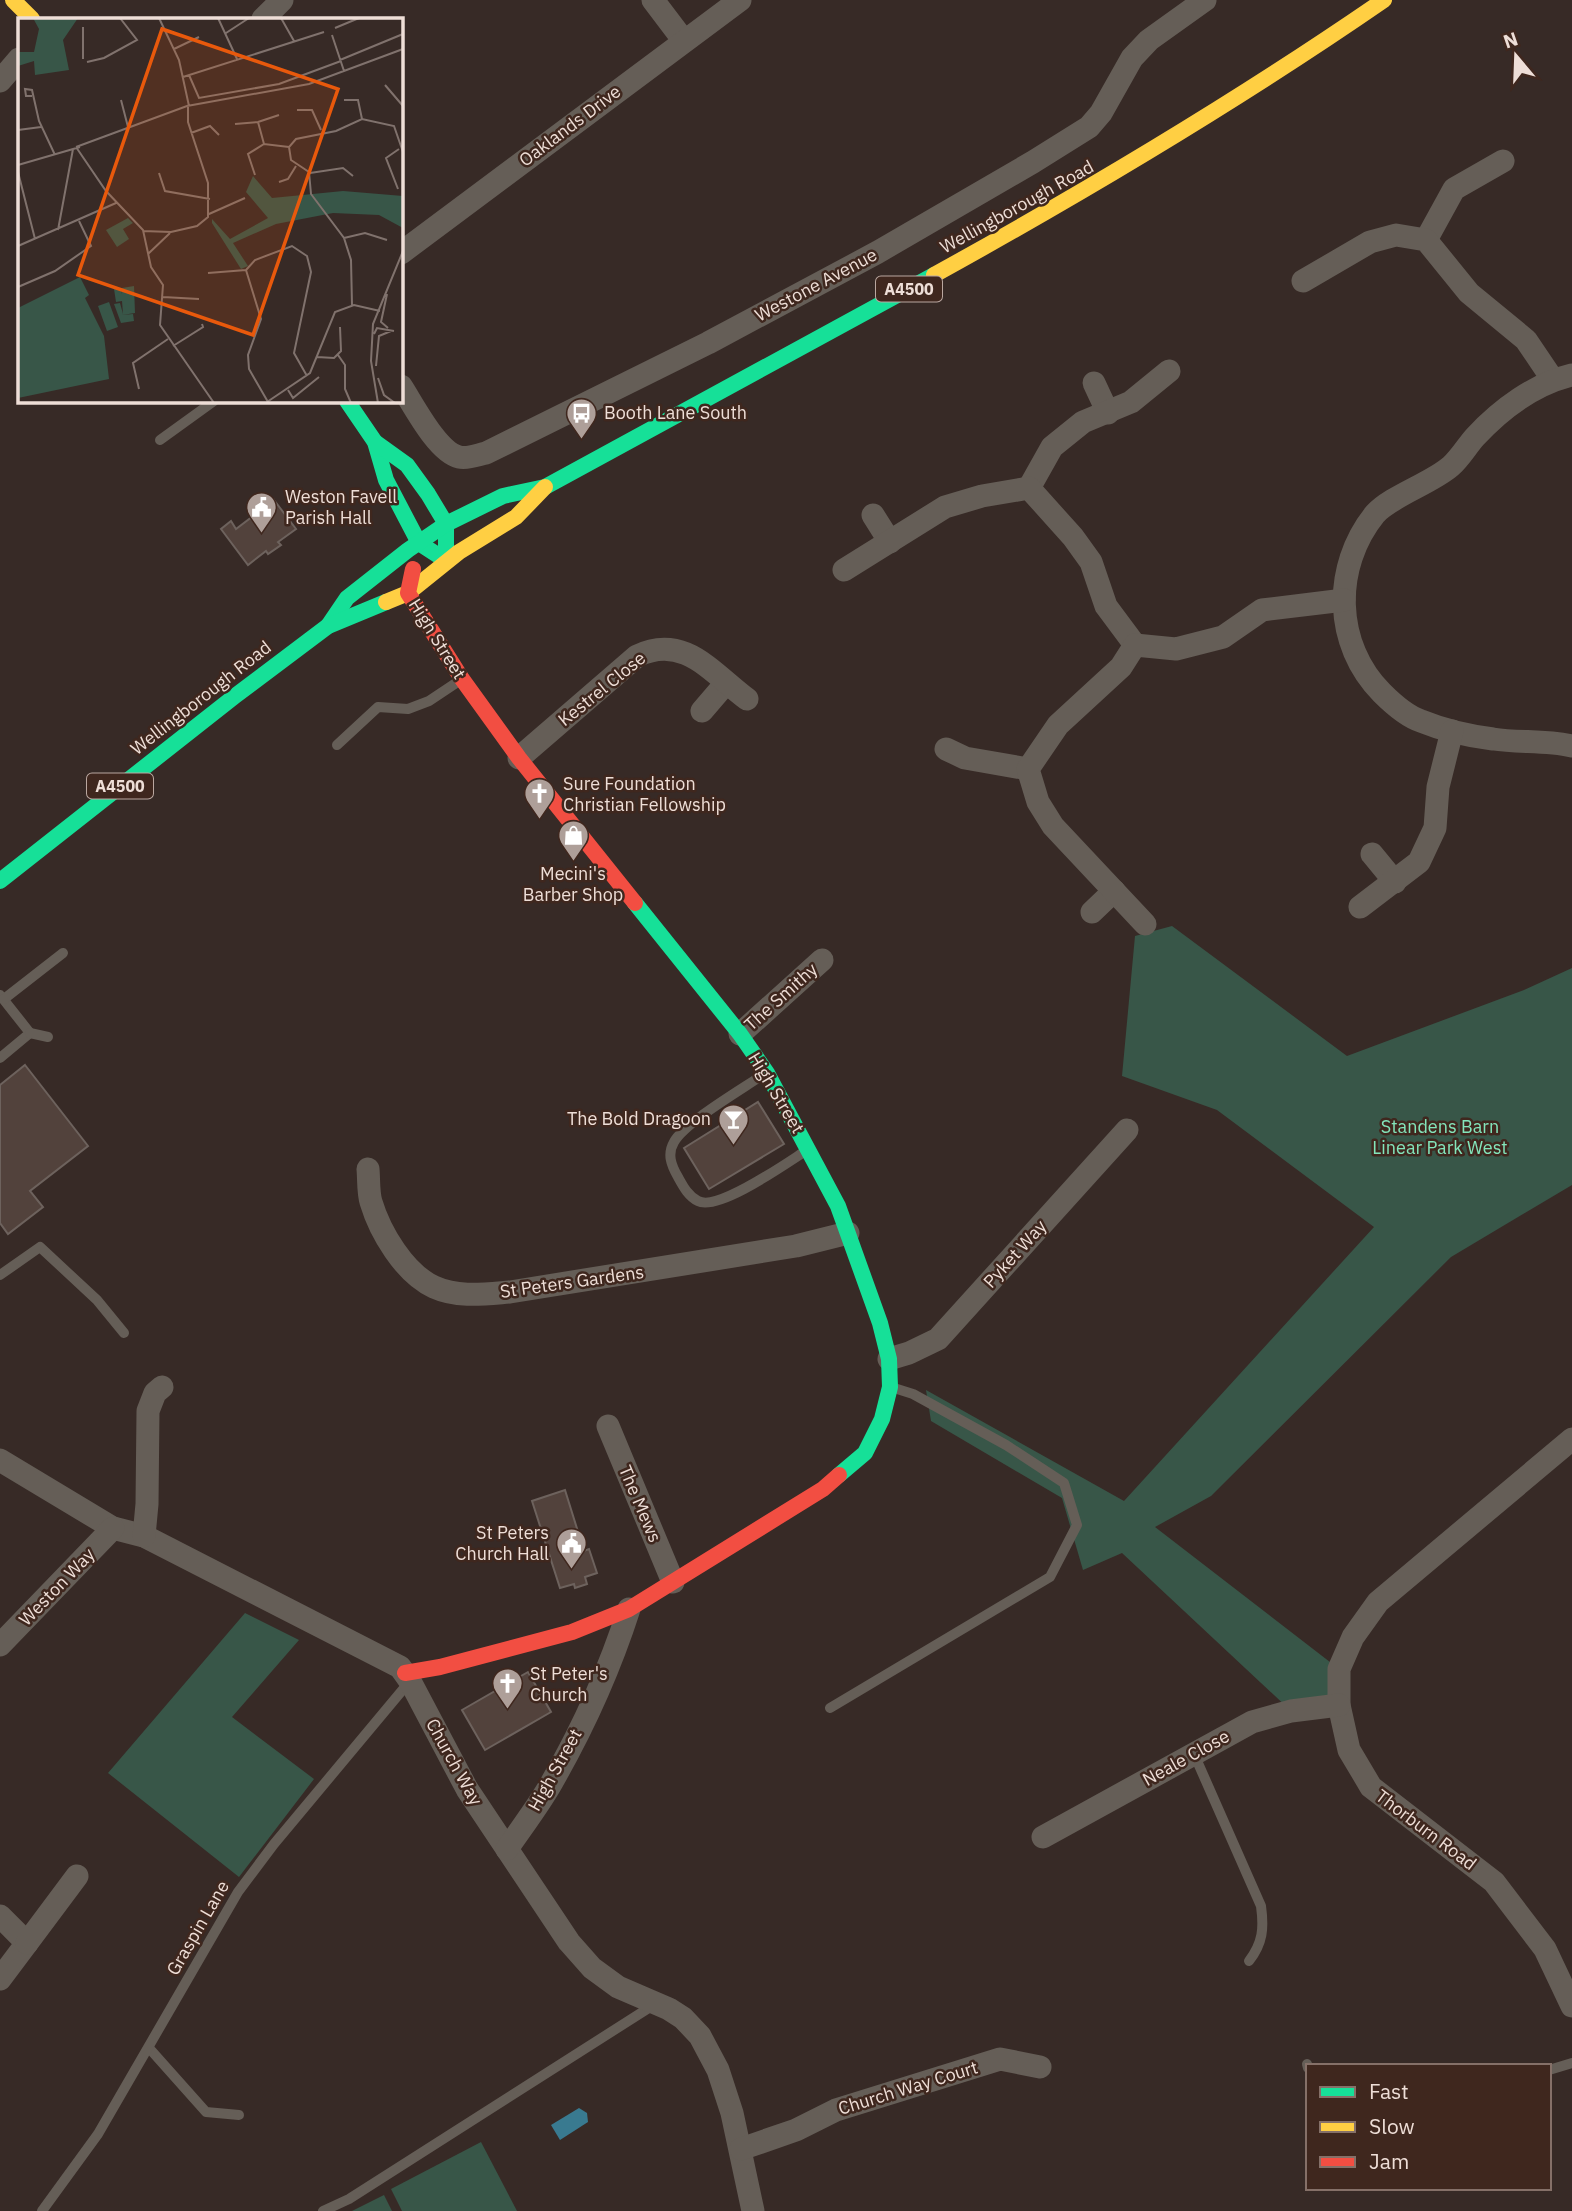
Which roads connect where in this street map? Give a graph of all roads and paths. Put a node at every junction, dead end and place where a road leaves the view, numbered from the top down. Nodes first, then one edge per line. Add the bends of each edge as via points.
1 (13, 0) edge
2 (282, 0) edge
3 (653, 0) edge
4 (740, 0) edge
5 (1205, 0) edge
6 (1384, 0) edge
7 (31, 18) edge
8 (264, 18) edge
9 (684, 41) junction
10 (18, 60) edge
11 (0, 82) edge
12 (1503, 161) dead end
13 (1426, 240) junction
14 (402, 252) edge
15 (1303, 281) dead end
16 (1169, 371) dead end
17 (1562, 377) edge
18 (1094, 383) dead end
19 (402, 388) edge
20 (213, 402) edge
21 (348, 402) edge
22 (1108, 413) junction
23 (160, 440) dead end
24 (375, 442) junction
25 (545, 487) junction
26 (1029, 488) junction
27 (873, 515) dead end
28 (446, 524) junction
29 (890, 542) junction
30 (419, 543) junction
31 (446, 561) junction
32 (844, 570) dead end
33 (408, 593) junction
34 (1344, 600) junction
35 (328, 626) junction
36 (1135, 645) junction
37 (462, 679) junction
38 (726, 683) junction
39 (747, 699) dead end
40 (702, 711) dead end
41 (1452, 731) junction
42 (337, 745) dead end
43 (1572, 746) edge
44 (946, 749) dead end
45 (519, 758) junction
46 (1028, 769) junction
47 (1372, 853) dead end
48 (0, 881) edge
49 (1395, 882) junction
50 (1114, 891) junction
51 (1360, 906) dead end
52 (1092, 912) dead end
53 (1145, 924) dead end
54 (63, 953) dead end
55 (822, 960) dead end
56 (2, 997) edge
57 (30, 1033) junction
58 (740, 1034) junction
59 (48, 1037) dead end
60 (0, 1058) edge
61 (767, 1073) junction
62 (1126, 1130) dead end
63 (809, 1149) junction
64 (368, 1169) dead end
65 (848, 1233) junction
66 (0, 1275) edge
67 (124, 1333) dead end
68 (889, 1359) junction
69 (162, 1387) dead end
70 (890, 1387) junction
71 (608, 1426) dead end
72 (1572, 1439) edge
73 (0, 1460) edge
74 (113, 1528) junction
75 (144, 1536) junction
76 (673, 1583) junction
77 (629, 1609) junction
78 (0, 1645) edge
79 (408, 1677) junction
80 (1339, 1705) junction
81 (831, 1708) dead end
82 (1194, 1754) junction
83 (1043, 1837) dead end
84 (507, 1849) junction
85 (77, 1876) dead end
86 (0, 1916) edge
87 (27, 1943) junction
88 (1249, 1961) dead end
89 (0, 1979) edge
90 (655, 2004) junction
91 (1572, 2006) edge
92 (149, 2048) junction
93 (1572, 2063) edge
94 (1040, 2067) dead end
95 (1551, 2069) edge
96 (239, 2115) dead end
97 (741, 2149) junction
98 (42, 2211) edge
99 (323, 2211) edge
100 (753, 2211) edge

1 - 7 street
2 - 8 street
3 - 9 street
4 - 9 street, Oaklands Drive
5 - 19 street, Westone Avenue via 1149,40 1132,58 1089,127 1045,155 866,259 486,453 458,457 446,450
6 - 25 street, Wellingborough Road / A4500 via 1159,149
9 - 14 street, Oaklands Drive
10 - 11 street
12 - 13 street via 1454,190
13 - 15 street via 1396,235 1370,242
13 - 17 street via 1469,293
16 - 22 street via 1131,402
17 - 34 street via 1500,412 1451,466 1376,513 1345,573
18 - 22 street
20 - 23 lane
21 - 24 street
22 - 26 street via 1083,422 1052,447
24 - 28 street via 407,464
24 - 30 street via 386,480
25 - 28 street, Wellingborough Road / A4500 via 503,496
25 - 31 street, Wellingborough Road / A4500 via 516,517
26 - 29 street via 945,506
26 - 36 street via 1091,562 1106,606
27 - 29 street
28 - 30 street, Wellingborough Road / A4500
28 - 31 street
29 - 32 street
30 - 31 street
30 - 33 street, High Street
30 - 35 street, Wellingborough Road / A4500 via 347,598
31 - 33 street, Wellingborough Road / A4500
33 - 35 street, Wellingborough Road / A4500
33 - 37 street, High Street
34 - 36 street via 1262,610 1223,638 1176,649
34 - 41 street via 1345,626 1372,683 1418,720
35 - 48 street, Wellingborough Road / A4500
36 - 46 street via 1121,667 1058,725
37 - 42 lane via 408,709 378,707
37 - 45 street, High Street
38 - 39 street, Kestrel Close
38 - 40 street
38 - 45 street, Kestrel Close via 689,653 650,649
41 - 43 street
41 - 49 street via 1438,787 1435,828 1419,862
44 - 46 street via 965,758
45 - 58 street, High Street
46 - 50 street via 1038,803 1053,826
47 - 49 street
49 - 51 street
50 - 52 street
50 - 53 street
54 - 56 lane
55 - 58 street, The Smithy
56 - 57 lane
57 - 59 lane
57 - 60 lane
58 - 61 street, High Street
61 - 63 street, High Street
61 - 63 lane via 675,1140 670,1164 686,1191 708,1203 731,1196
62 - 68 street, Pyket Way via 938,1339
63 - 65 street, High Street
64 - 65 street, St Peters Gardens via 370,1200 386,1238 407,1267 434,1287 467,1295 783,1249
65 - 68 street, High Street
66 - 67 lane via 40,1247 97,1300
68 - 70 street, High Street
69 - 75 street via 148,1411
70 - 76 street, High Street via 882,1419 865,1453 823,1489
70 - 81 lane via 937,1406 1064,1483 1077,1525 1050,1577
71 - 76 street, The Mews
72 - 80 street, Thorburn Road via 1378,1602 1353,1637 1339,1669
73 - 74 street, Church Way
74 - 75 street, Church Way
74 - 78 street, Weston Way
75 - 79 street, Church Way via 392,1662
76 - 77 street, High Street
77 - 79 street, High Street via 572,1632
77 - 84 street, High Street via 617,1647 573,1742
79 - 84 street, Church Way via 467,1789
79 - 92 lane, Graspin Lane via 238,1892
80 - 82 street, Neale Close via 1252,1722
80 - 91 street, Thorburn Road via 1349,1750 1371,1787 1494,1882 1545,1949
82 - 83 street, Neale Close
82 - 88 lane via 1261,1906 1264,1927 1259,1948
84 - 90 street, Church Way via 569,1942 592,1968 618,1987
85 - 87 street
86 - 87 street
87 - 89 street
90 - 97 street, Church Way via 683,2018 712,2055
90 - 99 lane via 349,2199
92 - 96 lane via 206,2112
92 - 98 lane, Graspin Lane via 99,2134
93 - 95 lane
94 - 97 street, Church Way Court via 1000,2059 836,2110
97 - 100 street, Church Way

